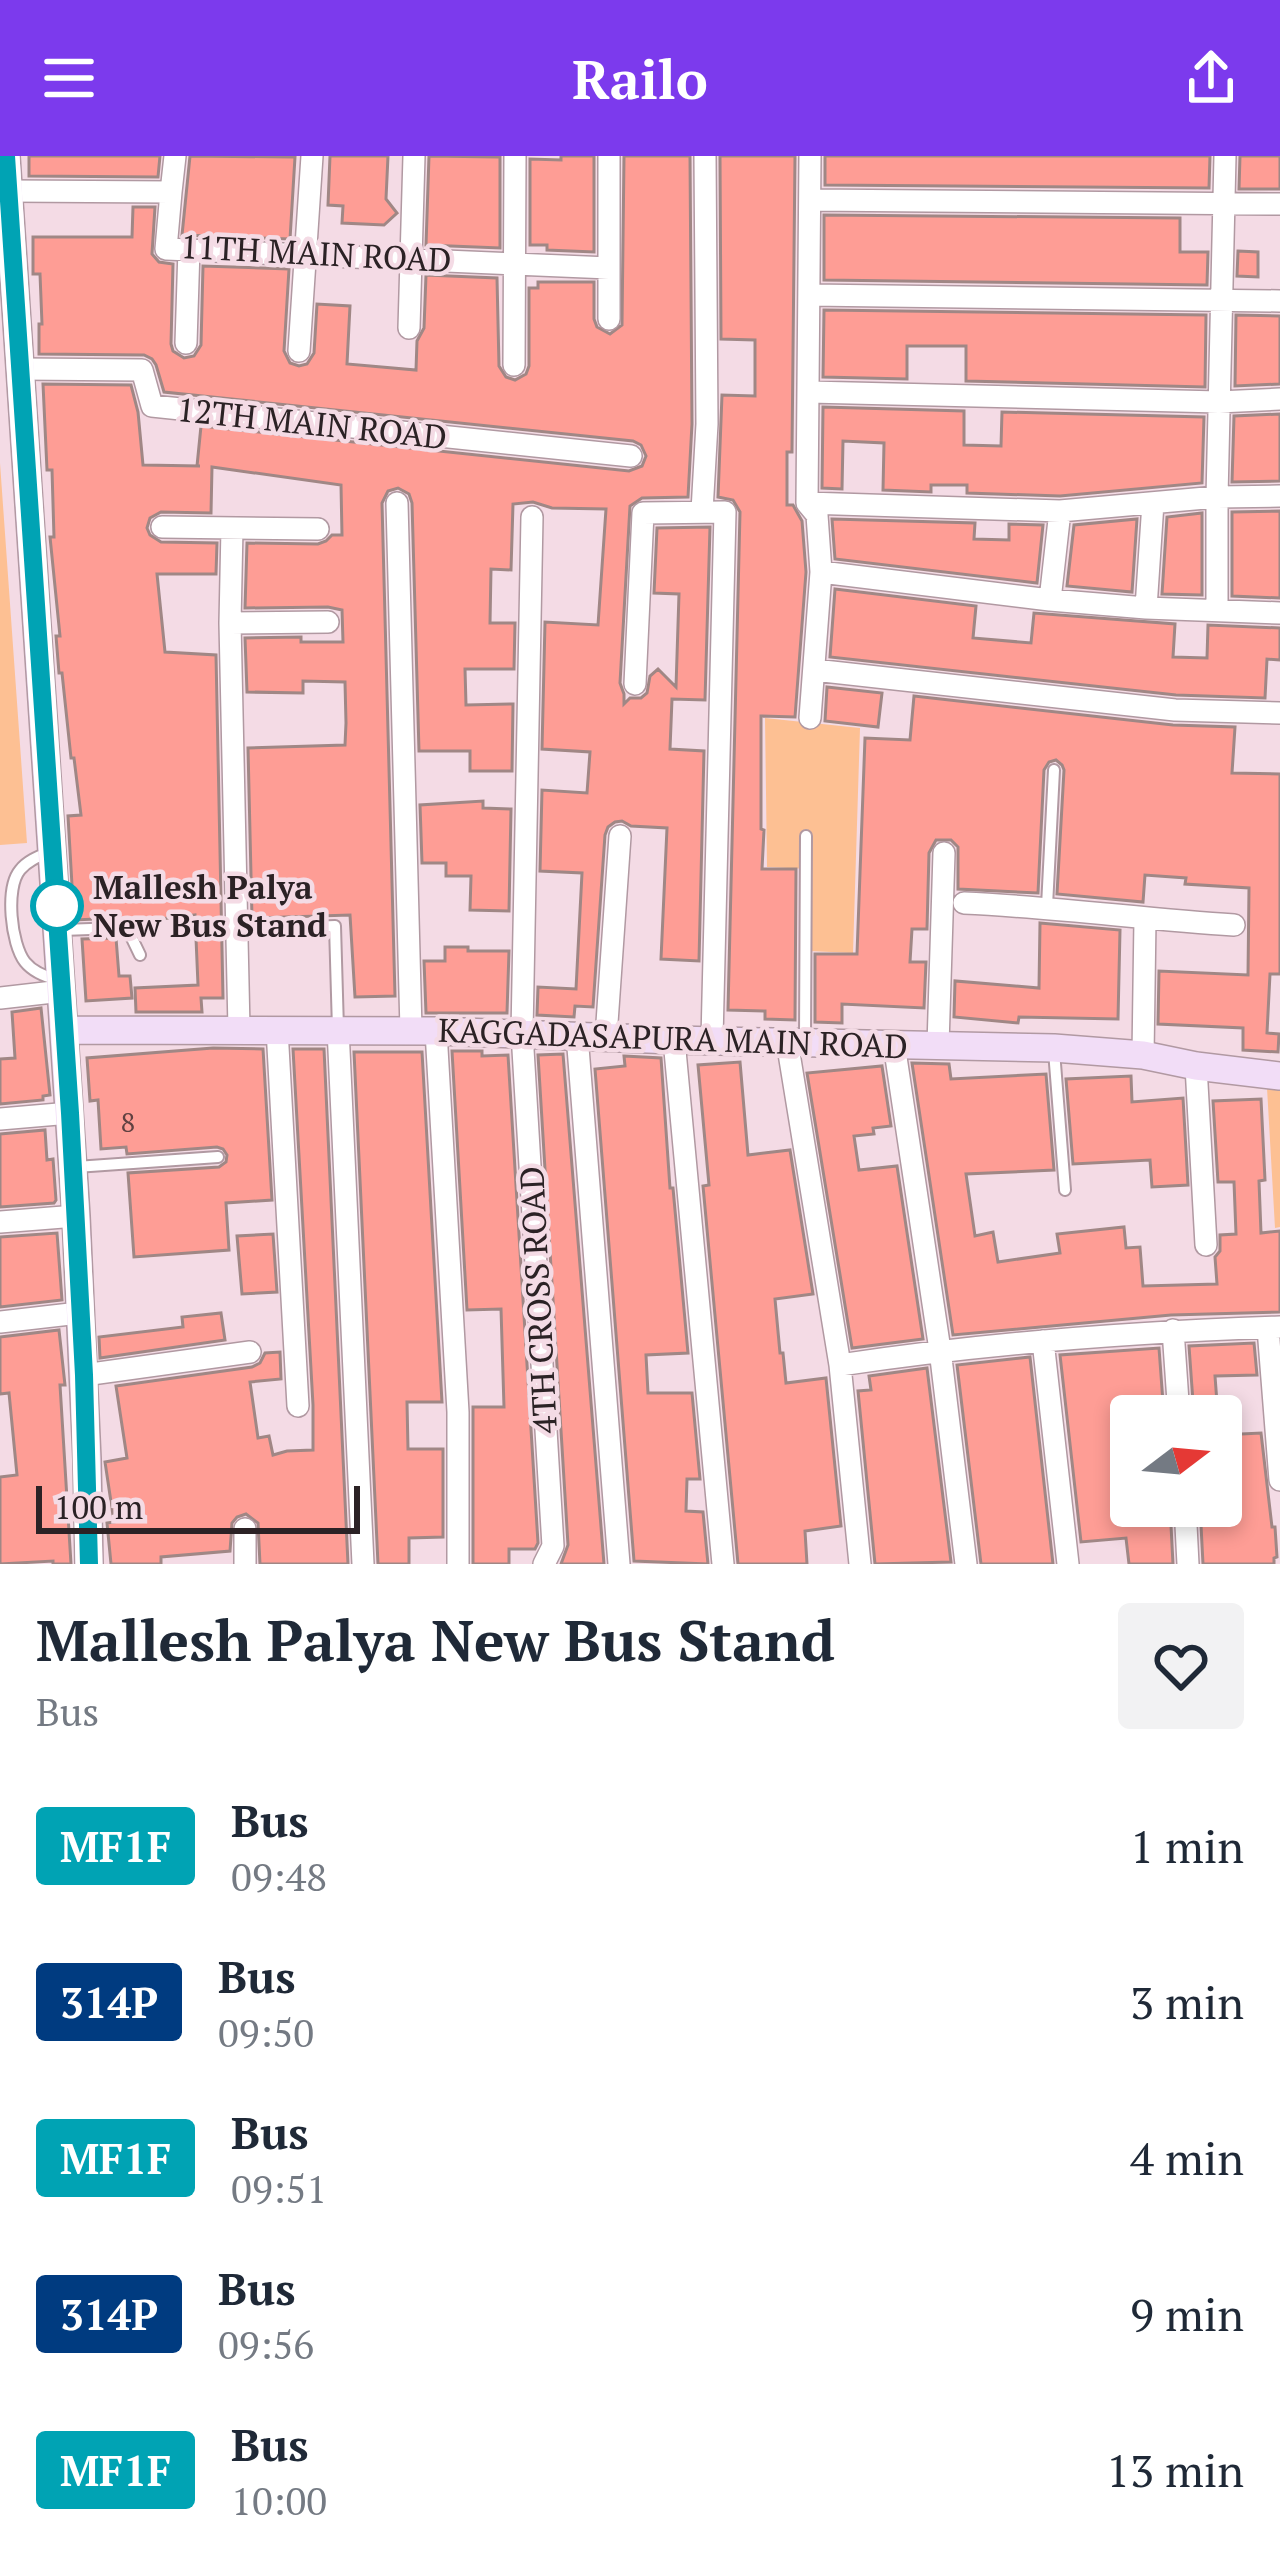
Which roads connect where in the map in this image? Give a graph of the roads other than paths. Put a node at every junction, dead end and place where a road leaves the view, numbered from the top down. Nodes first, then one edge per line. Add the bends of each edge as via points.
1 (6, 156) edge
2 (175, 156) edge
3 (312, 156) edge
4 (414, 156) edge
5 (515, 156) edge
6 (609, 156) edge
7 (705, 156) edge
8 (810, 156) edge
9 (1225, 156) edge
10 (9, 190) junction
11 (171, 192) junction
12 (810, 200) junction
13 (1280, 204) edge
14 (1223, 205) junction
15 (189, 249) junction
16 (304, 253) junction
17 (412, 258) junction
18 (513, 266) junction
19 (609, 268) junction
20 (810, 295) junction
21 (1222, 301) junction
22 (1280, 301) edge
23 (609, 319) dead end
24 (409, 328) dead end
25 (186, 343) dead end
26 (299, 351) dead end
27 (514, 365) dead end
28 (21, 369) junction
29 (809, 392) junction
30 (1280, 399) edge
31 (1220, 402) junction
32 (631, 456) dead end
33 (1280, 496) edge
34 (1216, 497) junction
35 (397, 503) dead end
36 (807, 503) junction
37 (1153, 503) junction
38 (1060, 511) junction
39 (702, 512) junction
40 (532, 517) dead end
41 (162, 527) dead end
42 (232, 528) junction
43 (318, 529) dead end
44 (820, 572) junction
45 (1050, 600) junction
46 (1147, 608) junction
47 (1217, 610) junction
48 (1280, 613) edge
49 (328, 622) dead end
50 (230, 623) junction
51 (814, 670) junction
52 (635, 684) dead end
53 (1280, 713) edge
54 (810, 718) dead end
55 (1054, 770) dead end
56 (620, 836) dead end
57 (806, 836) dead end
58 (53, 850) junction
59 (944, 853) dead end
60 (964, 903) dead end
61 (1047, 906) junction
62 (1145, 920) junction
63 (1234, 925) dead end
64 (288, 928) dead end
65 (58, 930) junction
66 (140, 955) dead end
67 (62, 986) junction
68 (0, 998) edge
69 (239, 1029) junction
70 (277, 1029) junction
71 (338, 1029) junction
72 (64, 1030) junction
73 (423, 1030) junction
74 (522, 1033) junction
75 (577, 1035) junction
76 (606, 1037) junction
77 (712, 1039) junction
78 (674, 1040) junction
79 (796, 1041) junction
80 (894, 1044) junction
81 (938, 1045) junction
82 (1054, 1048) junction
83 (1143, 1054) junction
84 (1196, 1066) junction
85 (1280, 1076) edge
86 (70, 1113) junction
87 (0, 1119) edge
88 (218, 1157) dead end
89 (73, 1167) junction
90 (1065, 1190) dead end
91 (76, 1216) junction
92 (0, 1222) edge
93 (1206, 1245) dead end
94 (80, 1313) junction
95 (0, 1322) edge
96 (1274, 1327) edge
97 (1173, 1330) junction
98 (1043, 1341) junction
99 (940, 1350) junction
100 (250, 1352) dead end
101 (840, 1365) junction
102 (84, 1375) junction
103 (1178, 1395) edge
104 (298, 1406) dead end
105 (1280, 1480) edge
106 (1186, 1527) edge
107 (245, 1529) dead end
108 (88, 1564) edge
109 (245, 1564) edge
110 (363, 1564) edge
111 (458, 1564) edge
112 (544, 1564) edge
113 (619, 1564) edge
114 (723, 1564) edge
115 (860, 1564) edge
116 (966, 1564) edge
117 (1068, 1564) edge
118 (1188, 1564) edge

1 - 10 main road
2 - 11 street
3 - 16 street
4 - 17 street
5 - 18 street
6 - 19 street
7 - 39 street
8 - 12 street
9 - 14 street
10 - 11 street, 11TH MAIN ROAD
10 - 28 main road
11 - 15 street, 11TH MAIN ROAD via 166,249
12 - 14 street
12 - 20 street
13 - 14 street
14 - 21 street
15 - 16 street, 11TH MAIN ROAD
15 - 25 street
16 - 17 street, 11TH MAIN ROAD
16 - 26 street
17 - 18 street, 11TH MAIN ROAD
17 - 24 street
18 - 19 street, 11TH MAIN ROAD
18 - 27 street
19 - 23 street
20 - 21 street
20 - 29 street
21 - 22 street
21 - 31 street
28 - 32 street, 12TH MAIN ROAD via 142,370 152,406
28 - 58 main road
29 - 31 street
29 - 36 street
30 - 31 street
31 - 34 street
33 - 34 street
34 - 37 street
34 - 47 street
35 - 73 street
36 - 38 street
36 - 44 street via 818,514
37 - 38 street
37 - 46 street
38 - 45 street
39 - 52 street via 643,513
39 - 77 street via 725,512
40 - 74 street, 4TH CROSS ROAD
41 - 42 street
42 - 43 street
42 - 50 street
44 - 45 street
44 - 51 street
45 - 46 street
46 - 47 street
47 - 48 street
49 - 50 street
50 - 69 street
51 - 53 street via 1175,710
51 - 54 street
55 - 61 lane
56 - 76 street
57 - 79 lane
58 - 65 main road
58 - 67 lane via 14,879 12,918 26,963
59 - 81 street
60 - 61 street
61 - 62 street
62 - 63 street
62 - 83 street
64 - 71 lane via 335,926
65 - 66 lane via 128,930
65 - 67 main road
67 - 68 street
67 - 72 main road
69 - 70 main road, KAGGADASAPURA MAIN ROAD
69 - 72 main road, KAGGADASAPURA MAIN ROAD
70 - 71 main road, KAGGADASAPURA MAIN ROAD
70 - 104 street
71 - 73 main road, KAGGADASAPURA MAIN ROAD
71 - 110 street
72 - 86 main road
73 - 74 main road, KAGGADASAPURA MAIN ROAD
73 - 111 street via 458,1412
74 - 75 main road, KAGGADASAPURA MAIN ROAD
74 - 112 street, 4TH CROSS ROAD via 553,1546
75 - 76 main road, KAGGADASAPURA MAIN ROAD
75 - 113 street
76 - 78 main road, KAGGADASAPURA MAIN ROAD
77 - 78 main road, KAGGADASAPURA MAIN ROAD
77 - 79 main road, KAGGADASAPURA MAIN ROAD
78 - 114 street
79 - 80 main road, KAGGADASAPURA MAIN ROAD
79 - 101 street
80 - 81 main road, KAGGADASAPURA MAIN ROAD
80 - 99 street
81 - 82 main road, KAGGADASAPURA MAIN ROAD
82 - 83 main road, KAGGADASAPURA MAIN ROAD
82 - 90 lane
83 - 84 main road, KAGGADASAPURA MAIN ROAD
84 - 85 main road, KAGGADASAPURA MAIN ROAD
84 - 93 street
86 - 87 street
86 - 89 main road
88 - 89 lane
89 - 91 main road
91 - 92 street
91 - 94 main road
94 - 95 street
94 - 102 main road
96 - 97 street
96 - 105 street
97 - 98 street
97 - 103 street
98 - 99 street
98 - 117 street
99 - 101 street
99 - 116 street
100 - 102 street
101 - 115 street
102 - 108 main road
106 - 118 street
107 - 109 street

